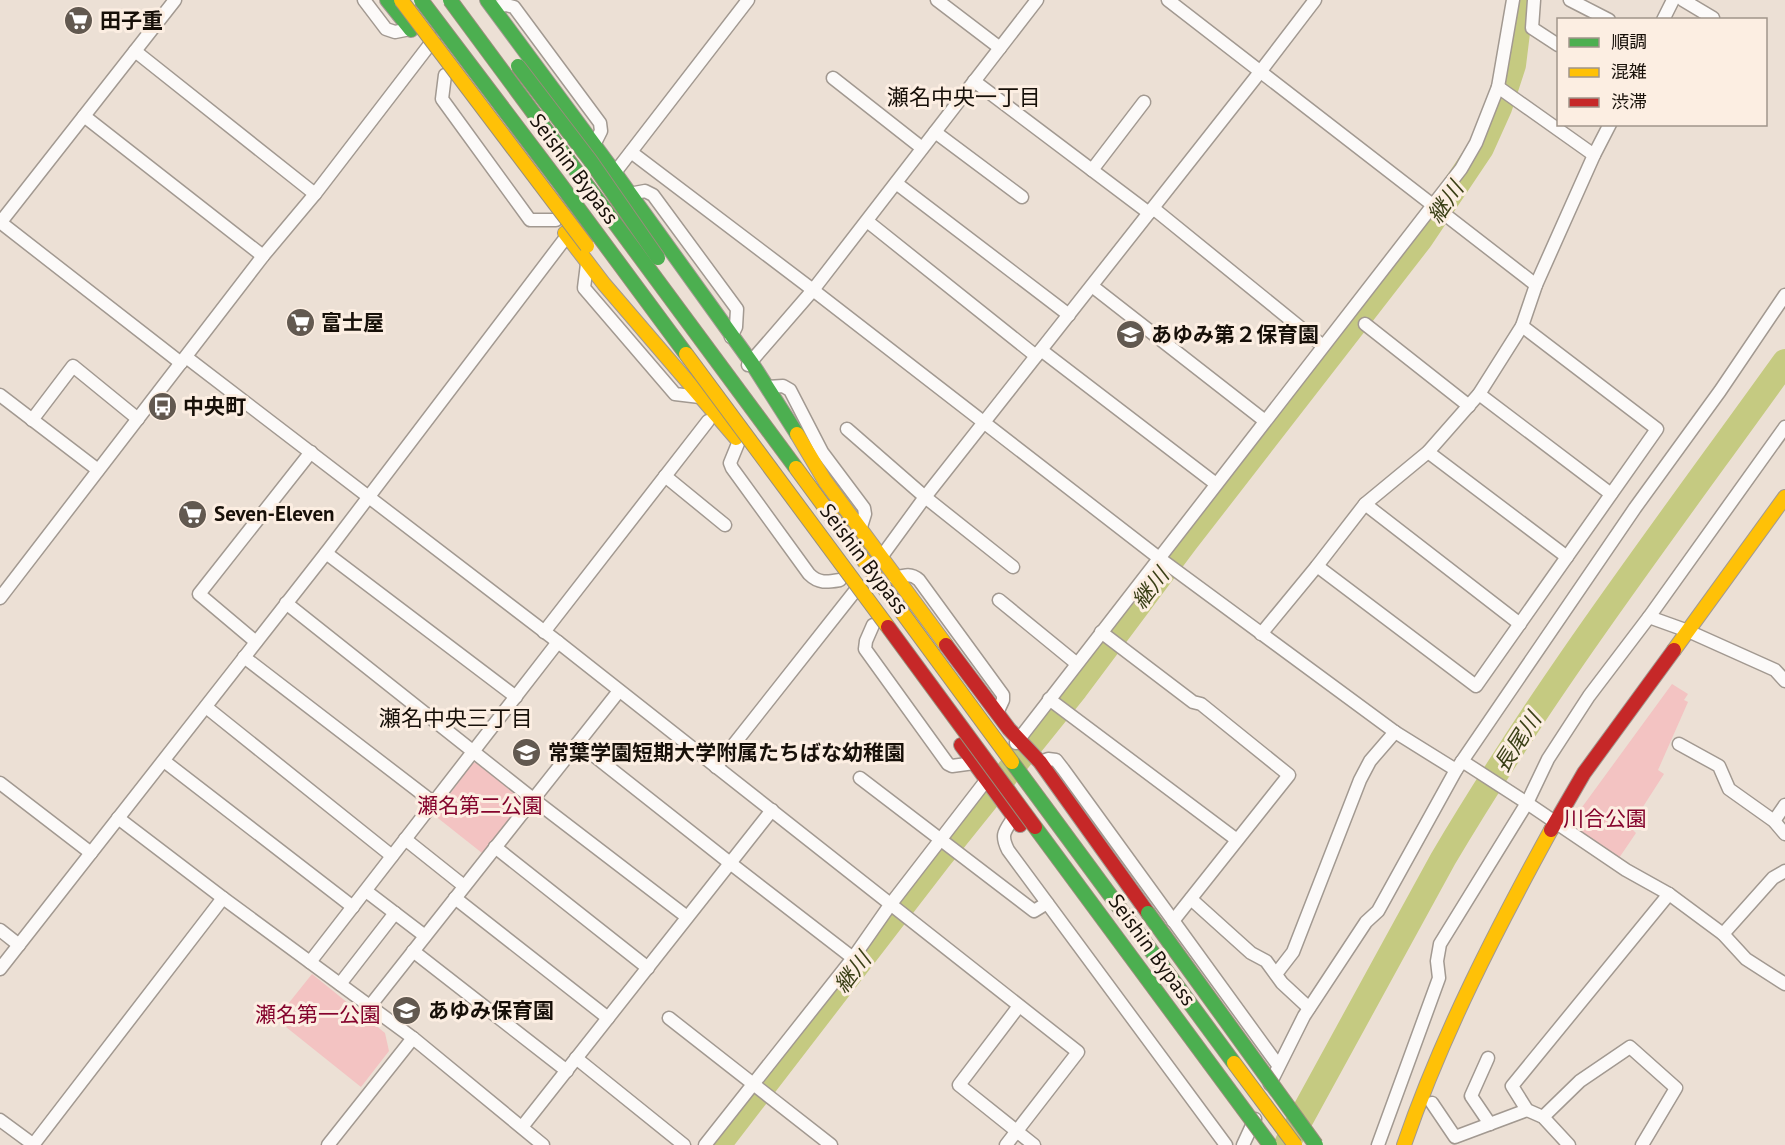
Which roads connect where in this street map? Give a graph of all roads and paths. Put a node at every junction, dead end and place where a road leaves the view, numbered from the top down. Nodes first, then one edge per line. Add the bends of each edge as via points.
1 (175, 0) edge
2 (364, 0) edge
3 (387, 0) edge
4 (401, 0) edge
5 (421, 0) edge
6 (450, 0) edge
7 (464, 0) edge
8 (748, 0) edge
9 (937, 0) edge
10 (1037, 0) edge
11 (1168, 0) edge
12 (1315, 0) edge
13 (1513, 0) edge
14 (1534, 0) edge
15 (1570, 0) edge
16 (1673, 0) edge
17 (1683, 0) edge
18 (490, 3) edge
19 (1605, 18) edge
20 (1664, 18) edge
21 (1713, 18) dead end
22 (410, 29) junction
23 (1557, 44) edge
24 (1000, 48) junction
25 (426, 50) junction
26 (135, 51) junction
27 (508, 52) dead end
28 (1260, 72) junction
29 (445, 75) junction
30 (833, 78) dead end
31 (974, 81) junction
32 (1498, 87) junction
33 (1144, 102) dead end
34 (84, 116) junction
35 (1609, 126) edge
36 (935, 132) junction
37 (922, 148) junction
38 (631, 152) junction
39 (1594, 155) junction
40 (1092, 170) junction
41 (615, 173) junction
42 (896, 183) junction
43 (315, 194) junction
44 (629, 194) junction
45 (1022, 197) dead end
46 (1433, 206) junction
47 (1151, 211) junction
48 (556, 220) junction
49 (867, 220) junction
50 (0, 223) edge
51 (567, 236) junction
52 (263, 256) junction
53 (1536, 285) junction
54 (1092, 286) junction
55 (813, 290) junction
56 (1785, 295) edge
57 (1069, 315) junction
58 (1365, 324) dead end
59 (1522, 326) junction
60 (731, 337) junction
61 (1323, 346) junction
62 (1039, 353) junction
63 (183, 360) junction
64 (747, 366) junction
65 (1479, 394) junction
66 (0, 395) edge
67 (1469, 406) junction
68 (138, 419) junction
69 (32, 420) junction
70 (708, 421) dead end
71 (1265, 421) junction
72 (984, 422) junction
73 (1785, 427) edge
74 (847, 429) dead end
75 (742, 438) junction
76 (311, 452) junction
77 (1428, 452) junction
78 (98, 470) junction
79 (665, 476) junction
80 (1216, 484) junction
81 (1611, 494) junction
82 (925, 497) junction
83 (1785, 497) edge
84 (368, 498) junction
85 (1365, 504) junction
86 (725, 525) dead end
87 (838, 527) junction
88 (326, 553) junction
89 (1567, 557) junction
90 (880, 558) junction
91 (1159, 558) junction
92 (1317, 566) junction
93 (1013, 567) dead end
94 (840, 580) junction
95 (852, 596) junction
96 (0, 598) edge
97 (999, 600) dead end
98 (286, 603) junction
99 (1649, 617) junction
100 (1520, 624) junction
101 (873, 625) junction
102 (1688, 631) junction
103 (544, 632) junction
104 (1101, 632) junction
105 (1262, 634) junction
106 (256, 642) junction
107 (558, 642) junction
108 (244, 657) junction
109 (1076, 663) junction
110 (1785, 681) edge
111 (619, 691) junction
112 (516, 697) junction
113 (1049, 699) junction
114 (206, 707) junction
115 (1395, 732) junction
116 (1018, 739) junction
117 (578, 743) junction
118 (1679, 744) dead end
119 (473, 752) junction
120 (164, 761) junction
121 (1040, 762) junction
122 (974, 764) junction
123 (1461, 765) junction
124 (716, 767) junction
125 (860, 778) dead end
126 (986, 780) junction
127 (0, 783) edge
128 (533, 799) junction
129 (1525, 802) junction
130 (434, 803) junction
131 (1785, 805) edge
132 (772, 810) junction
133 (1014, 817) junction
134 (118, 818) junction
135 (1774, 821) junction
136 (1554, 822) junction
137 (1785, 834) edge
138 (405, 839) junction
139 (940, 840) junction
140 (1237, 840) junction
141 (495, 847) junction
142 (91, 853) junction
143 (392, 856) junction
144 (730, 863) junction
145 (1785, 871) edge
146 (464, 886) junction
147 (366, 891) junction
148 (1669, 894) junction
149 (223, 898) junction
150 (455, 898) junction
151 (1191, 899) junction
152 (1047, 903) junction
153 (890, 905) junction
154 (353, 907) junction
155 (395, 913) junction
156 (687, 917) junction
157 (1173, 921) junction
158 (0, 930) edge
159 (1723, 934) junction
160 (425, 936) junction
161 (19, 945) junction
162 (413, 951) junction
163 (853, 958) junction
164 (310, 962) junction
165 (648, 968) junction
166 (0, 969) edge
167 (1276, 974) junction
168 (340, 984) junction
169 (1785, 984) edge
170 (370, 1006) junction
171 (1019, 1006) junction
172 (1309, 1008) junction
173 (608, 1018) junction
174 (669, 1018) dead end
175 (1173, 1037) dead end
176 (413, 1038) junction
177 (576, 1058) junction
178 (1488, 1058) dead end
179 (1278, 1065) junction
180 (567, 1071) junction
181 (753, 1085) junction
182 (1432, 1103) dead end
183 (1527, 1110) junction
184 (1543, 1117) junction
185 (0, 1120) edge
186 (1490, 1124) junction
187 (522, 1127) junction
188 (1239, 1128) dead end
189 (1017, 1132) junction
190 (34, 1145) edge
191 (328, 1145) edge
192 (543, 1145) edge
193 (684, 1145) edge
194 (705, 1145) edge
195 (831, 1145) edge
196 (1006, 1145) edge
197 (1035, 1145) edge
198 (1226, 1145) edge
199 (1244, 1145) edge
200 (1252, 1145) edge
201 (1270, 1145) edge
202 (1295, 1145) edge
203 (1316, 1145) edge
204 (1378, 1145) edge
205 (1404, 1145) edge
206 (1569, 1145) edge
207 (1642, 1145) edge

1 - 26 street
2 - 22 street via 386,30
3 - 22 main road
4 - 75 main road, bridge via 544,190
5 - 75 main road, Seishin Bypass, bridge via 558,181
6 - 87 main road, Seishin Bypass, bridge
7 - 25 street
8 - 38 street
9 - 24 street
10 - 24 street
11 - 28 street
12 - 28 street
13 - 32 street
14 - 23 street via 1532,28
15 - 19 street
16 - 20 street
17 - 21 street
18 - 41 main road
22 - 25 main road
24 - 31 street
25 - 29 main road
25 - 43 street
26 - 34 street
26 - 43 street
27 - 87 main road, bridge via 641,231
28 - 46 street
28 - 47 street
29 - 48 main road
29 - 48 street via 442,99 530,220
30 - 37 street
31 - 36 street
31 - 40 street
32 - 39 street
32 - 46 street via 1476,143
33 - 40 street
34 - 50 street
34 - 52 street
35 - 39 street
36 - 37 street
36 - 45 street
37 - 42 street
38 - 41 street
38 - 55 street
39 - 53 street
40 - 47 street
41 - 44 main road
41 - 51 street
42 - 49 street
42 - 57 street
43 - 52 street
44 - 60 main road
44 - 60 street via 645,191 653,195 737,309
46 - 53 street
46 - 61 street
47 - 54 street
47 - 61 street
48 - 51 main road
49 - 55 street
49 - 62 street
50 - 63 street
51 - 75 main road via 701,397
51 - 84 street
52 - 63 street
53 - 59 street
54 - 57 street
54 - 71 street
55 - 64 street
55 - 72 street
56 - 123 street
57 - 62 street
58 - 67 street
59 - 65 street
59 - 81 street via 1657,429
60 - 64 main road
61 - 71 street
62 - 72 street
62 - 80 street
63 - 68 street
63 - 76 street
64 - 90 main road via 767,387 825,482
65 - 67 street
65 - 81 street
66 - 69 street
67 - 77 street
68 - 69 street via 74,366
68 - 78 street
69 - 78 street
70 - 79 street
71 - 80 street
72 - 82 street
72 - 91 street
73 - 99 street
74 - 82 street
75 - 94 main road
75 - 94 street via 730,463 732,468 809,574 823,582
75 - 201 main road, Seishin Bypass, bridge via 883,619
76 - 84 street
76 - 106 street via 199,594
77 - 85 street
77 - 89 street
78 - 96 street
79 - 86 street
79 - 103 street
80 - 91 street
81 - 89 street
82 - 90 street
82 - 93 street
83 - 102 main road
84 - 88 street
84 - 103 street
85 - 92 street
85 - 100 street
87 - 202 main road, Seishin Bypass, bridge
88 - 98 street
88 - 112 street
89 - 100 street
90 - 95 street
90 - 116 main road
91 - 104 street
91 - 105 street
92 - 100 street via 1476,686
92 - 105 street
94 - 95 main road
95 - 101 main road
95 - 124 street
97 - 109 street
98 - 106 street
98 - 119 street
99 - 102 street
99 - 129 street via 1560,741
101 - 122 main road
101 - 122 street via 865,649 948,764
102 - 110 street via 1775,670
102 - 136 main road via 1584,773
103 - 107 street
104 - 109 street
104 - 140 street via 1193,702 1202,704 1289,775
105 - 115 street
106 - 108 street
107 - 111 street
107 - 112 street
108 - 114 street
108 - 130 street
109 - 113 street
111 - 117 street
111 - 124 street
112 - 119 street
113 - 116 street
113 - 140 street
114 - 120 street
114 - 143 street
115 - 123 street
115 - 167 street via 1370,761 1360,780 1293,952
116 - 121 main road
116 - 126 street
117 - 128 street
117 - 144 street
118 - 135 street via 1719,766 1729,789
119 - 128 street
119 - 130 street
120 - 134 street
120 - 154 street
121 - 157 street via 1056,760
121 - 203 main road, bridge
122 - 126 main road
123 - 129 street
123 - 172 street via 1378,911 1366,922
124 - 132 street
125 - 139 street
126 - 133 main road
126 - 139 street
127 - 142 street
128 - 141 street
128 - 156 street
129 - 136 street
129 - 204 street via 1440,944 1439,978
130 - 138 street
131 - 135 street
132 - 144 street
132 - 153 street
133 - 152 street via 1003,840
133 - 175 main road
134 - 142 street
134 - 149 street
135 - 137 street
136 - 148 street
136 - 205 main road via 1466,991
138 - 143 street
138 - 146 street
139 - 152 street via 1034,911
139 - 153 street
140 - 151 street
141 - 146 street
141 - 165 street
142 - 161 street
143 - 147 street
144 - 156 street
144 - 163 street
145 - 159 street via 1773,878
146 - 150 street
147 - 154 street
147 - 155 street
148 - 159 street
148 - 183 street via 1512,1086
149 - 164 street
149 - 190 street
150 - 160 street
150 - 173 street
151 - 157 street
151 - 167 street via 1251,953 1266,961
152 - 198 street
153 - 163 street
153 - 171 street
154 - 164 street
155 - 160 street
155 - 168 street
156 - 165 street
157 - 179 street
158 - 161 street
159 - 169 street via 1746,959
160 - 162 street
161 - 166 street
162 - 170 street
162 - 180 street
163 - 181 street
164 - 168 street
165 - 173 street
167 - 172 street
168 - 170 street
170 - 176 street
171 - 189 street via 959,1085
171 - 189 street via 1078,1052
172 - 179 street
173 - 177 street
174 - 181 street
176 - 187 street
176 - 191 street
177 - 180 street
177 - 193 street
178 - 186 street via 1471,1096
179 - 199 street
180 - 187 street
181 - 194 street
181 - 195 street
182 - 186 street via 1455,1137
183 - 184 street
183 - 186 street
184 - 206 street
184 - 207 street via 1580,1081 1630,1047 1676,1088
185 - 190 street
187 - 192 street
188 - 200 main road
189 - 196 street
189 - 197 street

